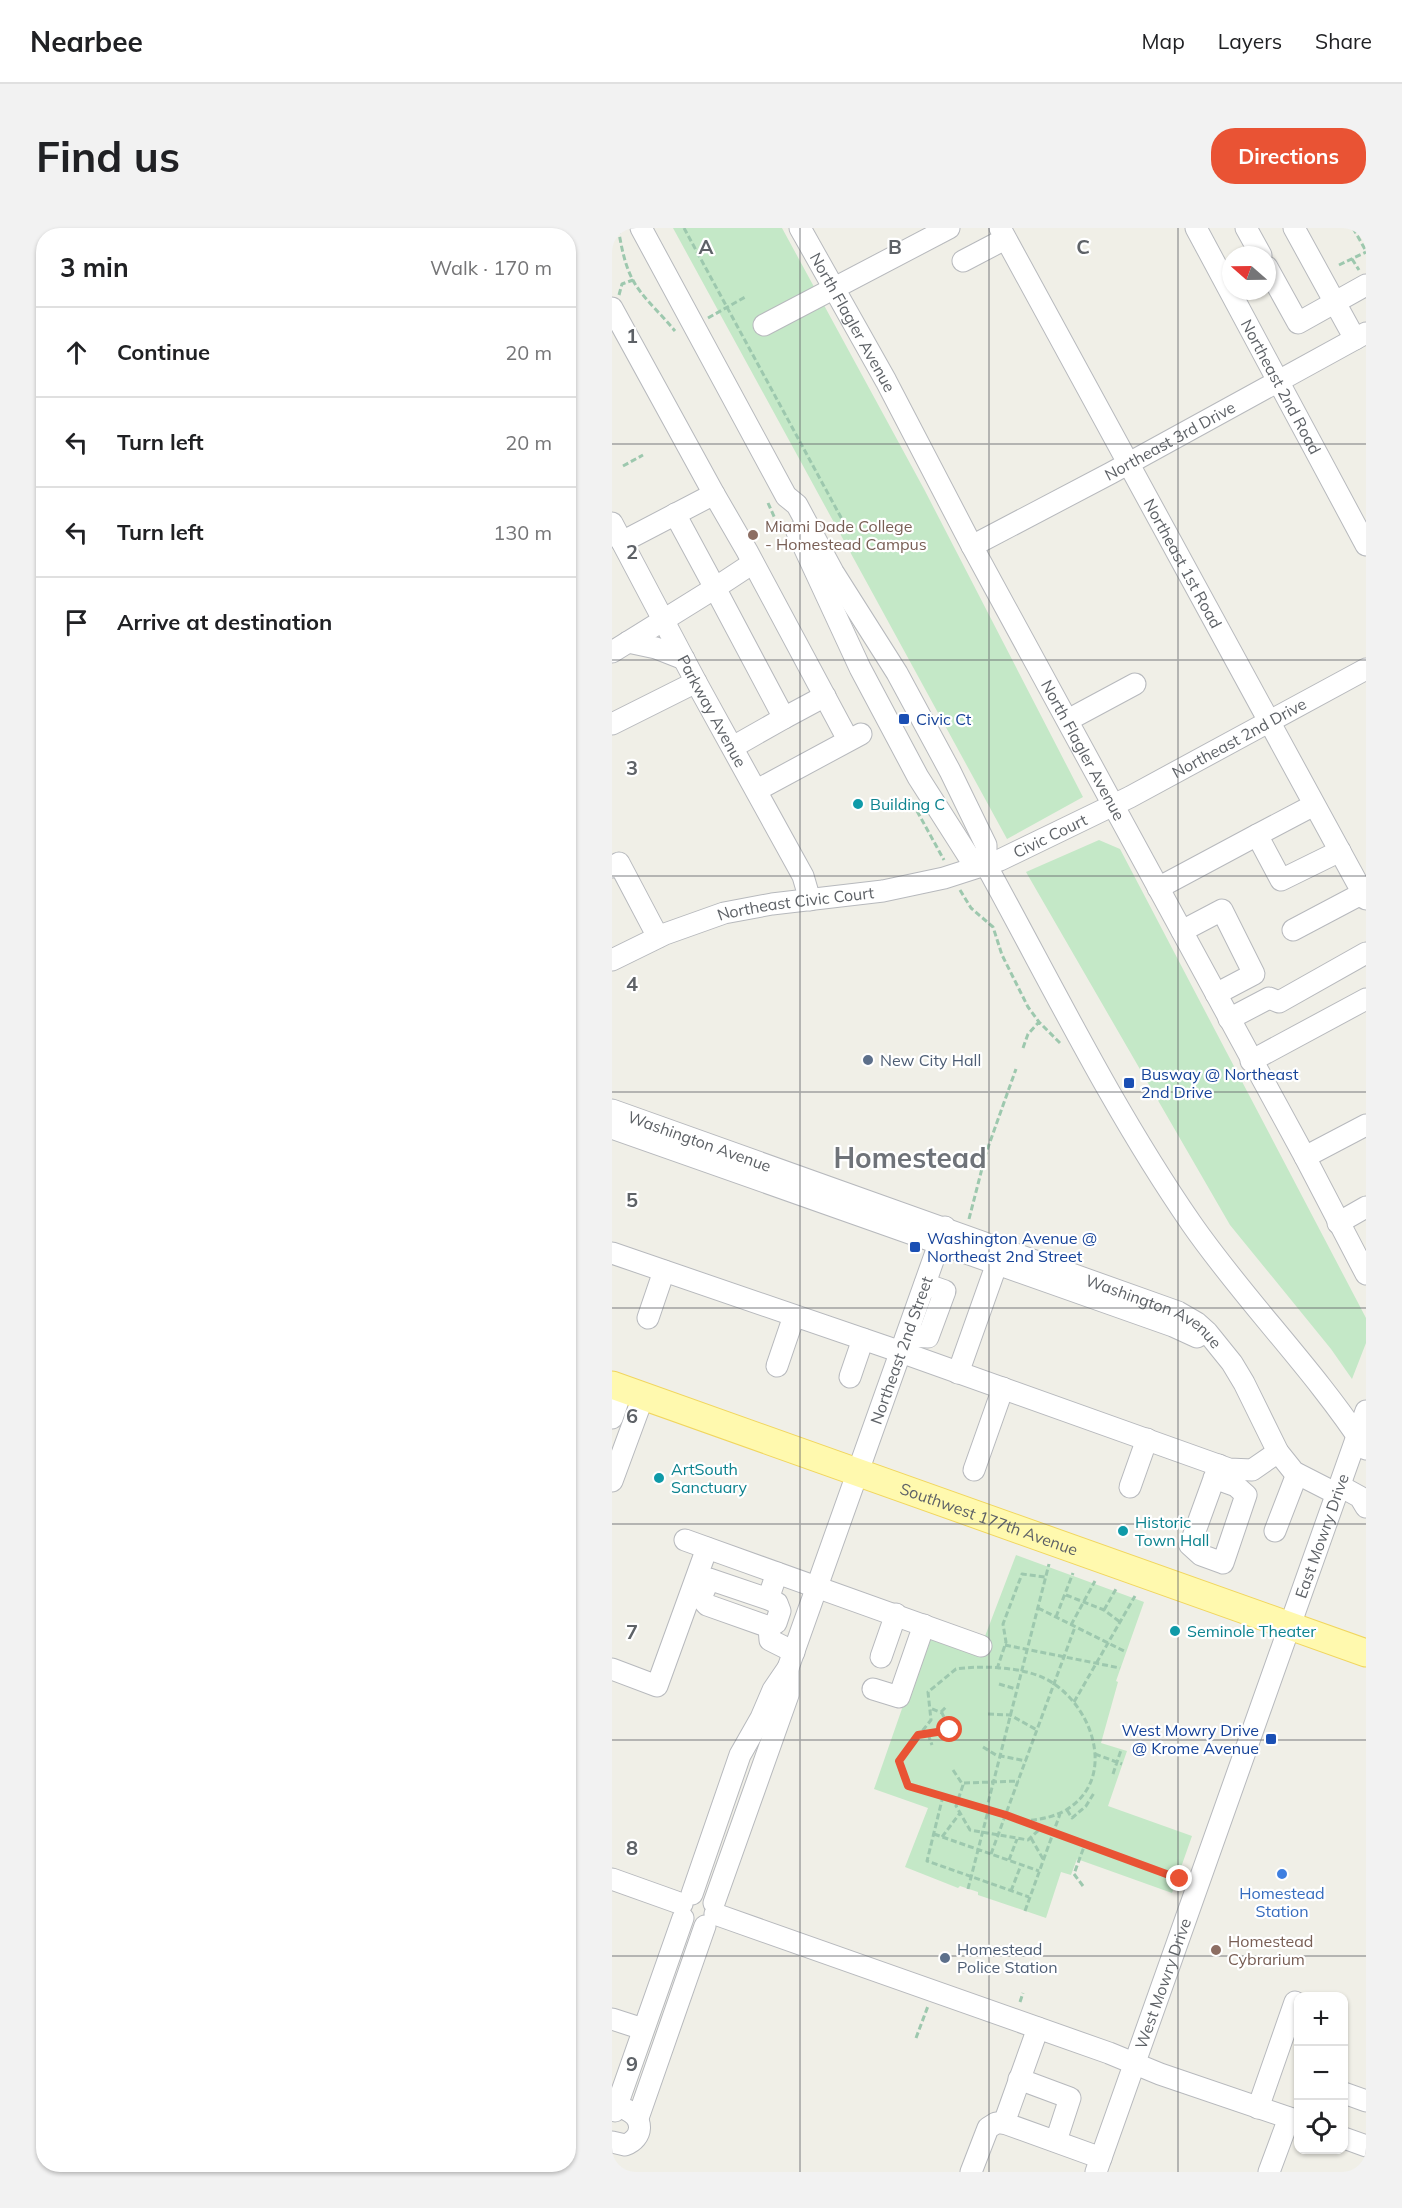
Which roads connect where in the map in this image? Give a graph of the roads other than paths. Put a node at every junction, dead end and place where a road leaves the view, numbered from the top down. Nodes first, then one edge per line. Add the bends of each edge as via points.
1 (641, 228) edge
2 (800, 228) edge
3 (949, 228) edge
4 (1196, 228) edge
5 (1246, 228) edge
6 (1294, 228) edge
7 (1003, 233) edge
8 (1256, 246) edge
9 (963, 261) dead end
10 (1364, 280) edge
11 (1276, 283) edge
12 (833, 289) junction
13 (1334, 303) junction
14 (612, 308) edge
15 (764, 326) dead end
16 (1360, 336) edge
17 (1277, 382) junction
18 (1127, 464) junction
19 (714, 494) junction
20 (786, 496) junction
21 (675, 514) junction
22 (617, 532) edge
23 (1366, 545) edge
24 (972, 546) junction
25 (753, 563) junction
26 (715, 588) junction
27 (663, 619) junction
28 (620, 647) edge
29 (684, 659) junction
30 (1366, 669) edge
31 (696, 682) junction
32 (1135, 684) dead end
33 (825, 696) junction
34 (784, 718) junction
35 (1068, 720) junction
36 (1269, 722) junction
37 (612, 724) edge
38 (733, 747) junction
39 (756, 790) junction
40 (1314, 805) junction
41 (1112, 806) junction
42 (1257, 835) junction
43 (1340, 851) junction
44 (986, 865) junction
45 (612, 867) edge
46 (1158, 888) junction
47 (1365, 896) edge
48 (810, 900) junction
49 (1293, 930) dead end
50 (1182, 931) junction
51 (658, 937) junction
52 (1366, 953) edge
53 (612, 960) edge
54 (1216, 994) junction
55 (1366, 999) edge
56 (1229, 1019) junction
57 (1251, 1061) junction
58 (612, 1110) edge
59 (1366, 1125) edge
60 (612, 1128) edge
61 (1305, 1157) junction
62 (1366, 1207) edge
63 (1338, 1223) junction
64 (949, 1235) junction
65 (1000, 1256) junction
66 (613, 1257) edge
67 (664, 1271) junction
68 (1366, 1274) edge
69 (794, 1316) junction
70 (648, 1318) dead end
71 (862, 1339) junction
72 (904, 1344) junction
73 (777, 1366) dead end
74 (958, 1372) junction
75 (850, 1377) dead end
76 (1003, 1388) junction
77 (626, 1390) edge
78 (1366, 1411) edge
79 (612, 1418) edge
80 (1146, 1439) junction
81 (1362, 1442) edge
82 (1278, 1452) junction
83 (974, 1470) dead end
84 (859, 1473) junction
85 (1297, 1474) junction
86 (612, 1481) edge
87 (1130, 1487) dead end
88 (1338, 1490) junction
89 (1366, 1507) edge
90 (1275, 1531) dead end
91 (685, 1540) dead end
92 (707, 1548) junction
93 (777, 1573) junction
94 (817, 1587) junction
95 (768, 1599) junction
96 (896, 1614) junction
97 (924, 1625) junction
98 (1290, 1626) junction
99 (768, 1627) junction
100 (981, 1646) dead end
101 (1366, 1653) edge
102 (881, 1657) dead end
103 (791, 1660) junction
104 (612, 1670) edge
105 (873, 1689) dead end
106 (769, 1721) junction
107 (723, 1802) junction
108 (747, 1811) junction
109 (612, 1879) edge
110 (686, 1906) junction
111 (711, 1914) junction
112 (1294, 2005) edge
113 (612, 2019) edge
114 (1038, 2028) junction
115 (643, 2029) junction
116 (1134, 2064) junction
117 (1019, 2079) junction
118 (1348, 2094) edge
119 (1366, 2101) edge
120 (1258, 2108) junction
121 (613, 2112) edge
122 (638, 2118) junction
123 (1294, 2120) edge
124 (1004, 2123) junction
125 (1056, 2141) junction
126 (612, 2142) edge
127 (1099, 2165) edge
128 (971, 2172) edge
129 (1269, 2172) edge

1 - 20 street
2 - 12 street, North Flagler Avenue
3 - 12 street
4 - 17 street, Northeast 2nd Road
5 - 8 street
6 - 13 street
7 - 9 street
7 - 18 street, Northeast 1st Road
10 - 13 street
11 - 13 street via 1298,323
12 - 15 street
12 - 24 street, North Flagler Avenue
13 - 16 street
14 - 19 street
16 - 17 street, Northeast 3rd Drive
17 - 18 street, Northeast 3rd Drive
17 - 23 street, Northeast 2nd Road
18 - 24 street, Northeast 3rd Drive
18 - 36 street, Northeast 1st Road
19 - 21 street
19 - 25 street
20 - 44 street via 797,505 833,572 897,673 986,845
20 - 44 street via 787,510 841,628 913,767 969,857
21 - 22 street
21 - 26 street
22 - 27 street, Parkway Avenue
24 - 35 street, North Flagler Avenue
25 - 26 street
25 - 33 street
26 - 27 street
26 - 34 street
27 - 28 street
27 - 29 street, Parkway Avenue
28 - 29 street via 656,648
29 - 31 street, Parkway Avenue
30 - 36 street, Northeast 2nd Drive
31 - 37 street
31 - 38 street, Parkway Avenue
32 - 35 street
33 - 34 street
33 - 39 street via 853,734
34 - 38 street
35 - 41 street, North Flagler Avenue
36 - 40 street, Northeast 1st Road
36 - 41 street, Northeast 2nd Drive
38 - 39 street, Parkway Avenue
39 - 48 street, Parkway Avenue via 803,876
40 - 42 street
40 - 43 street, Northeast 1st Road
41 - 44 street, Civic Court
41 - 46 street, North Flagler Avenue
42 - 43 street via 1281,880
42 - 46 street
43 - 47 street, Northeast 1st Road
44 - 48 street, Northeast Civic Court via 883,891
44 - 81 street via 1157,1172 1207,1245
45 - 51 street via 619,863
46 - 50 street, North Flagler Avenue
47 - 49 street
48 - 51 street, Northeast Civic Court via 724,913
50 - 54 street, North Flagler Avenue
50 - 54 street via 1222,910 1254,974
51 - 53 street, Northeast Civic Court
52 - 56 street via 1279,1002 1269,998
54 - 56 street, North Flagler Avenue
55 - 57 street
56 - 57 street, North Flagler Avenue
57 - 61 street, North Flagler Avenue
58 - 64 street, Washington Avenue
59 - 61 street
60 - 64 street, Washington Avenue
61 - 63 street, North Flagler Avenue
62 - 63 street
63 - 68 street, North Flagler Avenue
64 - 65 street, Washington Avenue
64 - 72 street, Northeast 2nd Street via 925,1284
65 - 74 street
65 - 82 street, Washington Avenue via 1178,1312 1197,1323 1220,1347 1244,1383
66 - 67 street
67 - 69 street
67 - 70 street
69 - 71 street
69 - 73 street
71 - 72 street
71 - 75 street
72 - 74 street
72 - 84 street, Northeast 2nd Street
74 - 76 street
76 - 80 street
76 - 83 street
77 - 79 street
77 - 84 main road, Southwest 177th Avenue
77 - 86 street
78 - 81 street, East Mowry Drive
80 - 82 street via 1216,1472 1252,1470
80 - 87 street
81 - 88 street, East Mowry Drive
82 - 85 street, Washington Avenue
84 - 94 street, Northeast 2nd Street
84 - 98 main road, Southwest 177th Avenue
85 - 88 street
85 - 90 street
88 - 89 street via 1360,1497
88 - 98 street, East Mowry Drive
91 - 92 street
92 - 93 street
92 - 104 street via 657,1686
93 - 94 street
93 - 95 street
94 - 96 street
94 - 103 street, Northeast 2nd Street
95 - 99 street via 777,1603 780,1611 776,1623
95 - 99 street via 709,1580 701,1598 707,1605
96 - 97 street
96 - 102 street
97 - 100 street
97 - 105 street via 898,1697
98 - 101 main road, Southwest 177th Avenue
98 - 116 street, West Mowry Drive
99 - 103 street via 770,1640
103 - 106 street, Northeast 2nd Street via 788,1695
106 - 107 street via 740,1755
106 - 108 street
107 - 108 street
107 - 110 street
108 - 111 street
109 - 110 street
110 - 111 street via 705,1894
110 - 111 street via 686,1922 695,1927
110 - 115 street
111 - 114 street
111 - 122 street
112 - 120 street
113 - 115 street
114 - 116 street
114 - 117 street
115 - 121 street
116 - 120 street
116 - 127 street, West Mowry Drive
117 - 124 street
117 - 125 street via 1070,2098
118 - 119 street
120 - 123 street
121 - 122 street via 628,2110
122 - 126 street via 640,2129 635,2140 625,2145
123 - 129 street
124 - 125 street
124 - 128 street via 988,2128
125 - 127 street

